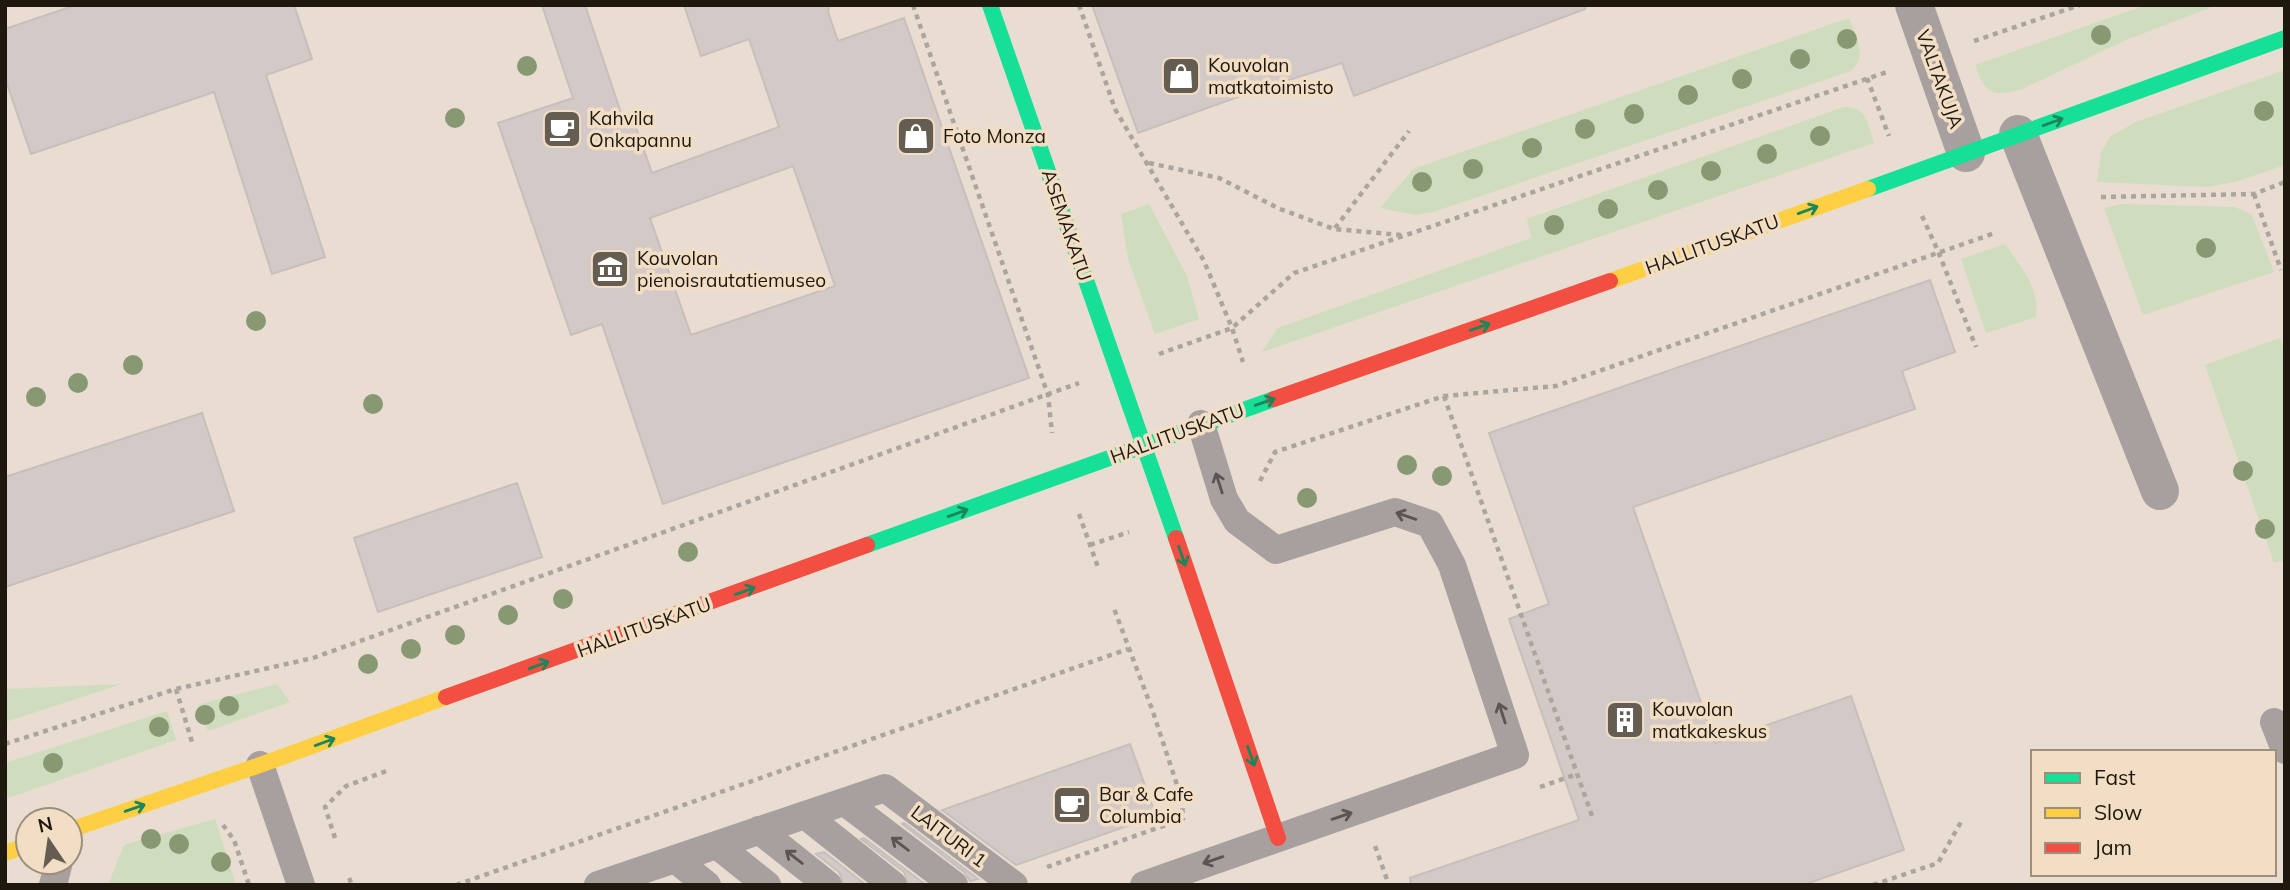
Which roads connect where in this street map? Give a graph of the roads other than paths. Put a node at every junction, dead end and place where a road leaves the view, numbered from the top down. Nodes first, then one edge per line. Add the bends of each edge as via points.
1 (990, 5) edge
2 (1913, 5) edge
3 (2285, 38) edge
4 (2018, 134) junction
5 (1966, 153) junction
6 (1201, 424) junction
7 (1145, 445) junction
8 (2160, 491) dead end
9 (2274, 722) dead end
10 (2285, 750) edge
11 (261, 765) junction
12 (845, 802) junction
13 (805, 815) junction
14 (84, 825) edge
15 (759, 830) junction
16 (1278, 838) junction
17 (717, 845) junction
18 (675, 859) junction
19 (643, 878) edge
20 (1026, 878) edge
21 (301, 885) edge
22 (598, 885) edge
23 (707, 885) edge
24 (767, 885) edge
25 (828, 885) edge
26 (893, 885) edge
27 (954, 885) edge
28 (1144, 885) edge

1 - 7 street, ASEMAKATU
2 - 5 street, VALTAKUJA
4 -> 3 street, HALLITUSKATU
4 - 5 street, HALLITUSKATU
4 - 8 street
6 -> 5 street, HALLITUSKATU
6 - 7 street, HALLITUSKATU
16 -> 6 lane via 1516,755 1452,565 1430,524 1395,512 1276,550 1237,521 1224,499
11 -> 7 street, HALLITUSKATU
7 -> 16 street, ASEMAKATU
9 - 10 lane
14 -> 11 street, HALLITUSKATU
11 - 21 lane
12 - 13 lane
12 - 20 lane, LAITURI 1 via 885,788
27 -> 12 lane
13 - 15 lane
13 - 26 lane
15 - 17 lane
25 -> 15 lane
16 -> 28 lane
17 - 18 lane
17 - 24 lane
18 - 19 lane
18 - 23 lane
19 - 22 lane

